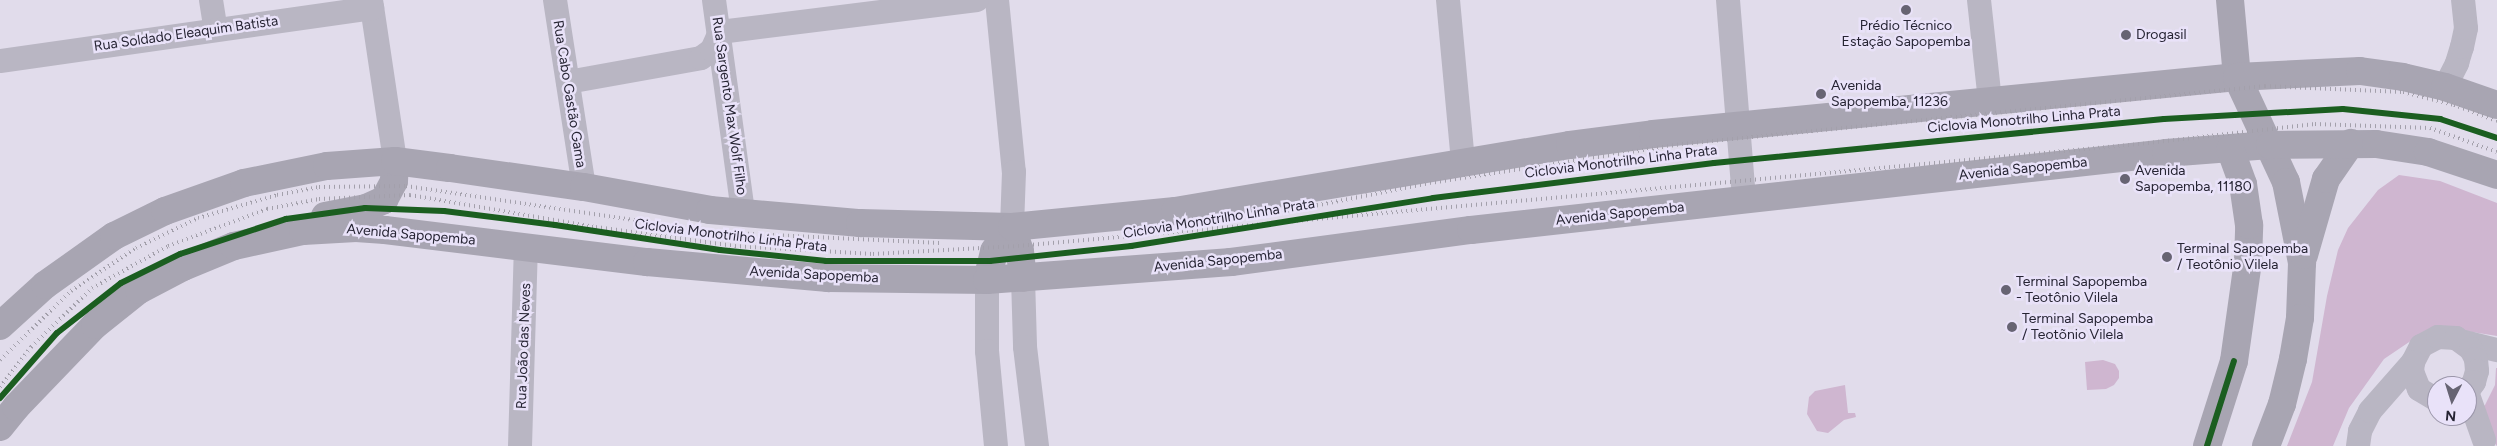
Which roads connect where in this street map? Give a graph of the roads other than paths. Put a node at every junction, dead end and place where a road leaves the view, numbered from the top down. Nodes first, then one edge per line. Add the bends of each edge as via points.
1 (211, 0) edge
2 (555, 0) edge
3 (714, 0) edge
4 (977, 0) edge
5 (997, 0) edge
6 (1448, 0) edge
7 (1728, 0) edge
8 (1979, 0) edge
9 (2230, 0) edge
10 (2463, 0) edge
11 (372, 4) edge
12 (216, 30) junction
13 (720, 32) junction
14 (0, 61) edge
15 (2237, 77) junction
16 (568, 82) junction
17 (2444, 86) junction
18 (2492, 98) edge
19 (1990, 101) junction
20 (1738, 126) junction
21 (2351, 143) junction
22 (2270, 146) junction
23 (2230, 149) junction
24 (395, 161) junction
25 (1463, 163) junction
26 (2469, 164) junction
27 (2497, 168) edge
28 (2497, 175) edge
29 (584, 187) junction
30 (1744, 200) junction
31 (743, 213) junction
32 (1012, 227) junction
33 (303, 231) junction
34 (526, 246) junction
35 (2302, 263) junction
36 (1023, 278) junction
37 (987, 280) junction
38 (0, 326) edge
39 (2464, 342) junction
40 (2497, 350) edge
41 (2413, 362) junction
42 (2477, 376) edge
43 (2477, 380) edge
44 (2384, 393) junction
45 (2427, 394) edge
46 (2427, 395) edge
47 (2470, 426) edge
48 (0, 427) edge
49 (2487, 443) edge
50 (520, 446) edge
51 (996, 446) edge
52 (1037, 446) edge
53 (2207, 446) edge
54 (2266, 446) edge
55 (2358, 446) edge

1 - 12 street
2 - 16 street, Rua Cabo Gastão Gama
3 - 13 street, Rua Sargento Max Wolf Filho
4 - 13 street
5 - 32 street via 1014,172
6 - 25 street
7 - 20 street
8 - 19 street
9 - 15 main road
10 - 17 street via 2466,28 2462,47 2458,62
11 - 12 street, Rua Soldado Eleaquim Batista
11 - 24 street
12 - 14 street, Rua Soldado Eleaquim Batista
13 - 16 street via 712,50 701,58
13 - 31 street, Rua Sargento Max Wolf Filho
15 - 17 main road via 2360,71
15 - 19 main road
15 - 22 main road
16 - 29 street, Rua Cabo Gastão Gama
17 - 18 main road
19 - 20 main road
20 - 25 main road via 1570,145
20 - 30 street
21 - 22 main road, Avenida Sapopemba
21 - 26 main road, Avenida Sapopemba via 2428,152
21 - 35 main road via 2326,179
22 - 23 main road, Avenida Sapopemba
22 - 35 main road via 2286,182
23 - 30 main road, Avenida Sapopemba via 2166,153
23 - 53 main road via 2244,184 2249,225 2248,261 2234,361
24 - 29 main road
24 - 33 main road via 394,181 384,200 366,208 312,218
24 - 38 main road via 327,166 244,183 165,211 114,236 46,285
25 - 32 main road via 1176,211
26 - 27 main road
26 - 28 main road, Avenida Sapopemba
29 - 31 main road
30 - 36 main road, Avenida Sapopemba via 1471,230 1232,262
31 - 32 main road via 860,223
32 - 36 main road via 1020,250
32 - 37 main road via 994,251
33 - 34 main road, Avenida Sapopemba via 356,228
33 - 48 main road, Avenida Sapopemba via 234,246 139,290 95,325
34 - 37 main road, Avenida Sapopemba via 647,262 828,278
34 - 50 street, Rua João das Neves
35 - 54 main road via 2300,318 2293,359 2282,404
36 - 37 main road, Avenida Sapopemba
36 - 52 street via 1025,347
37 - 51 street via 987,351
39 - 40 street
39 - 41 street via 2447,336 2429,340
39 - 42 street via 2476,360
41 - 44 street
41 - 45 street via 2414,380
43 - 49 street
44 - 46 street
44 - 55 street via 2360,431
47 - 49 street

